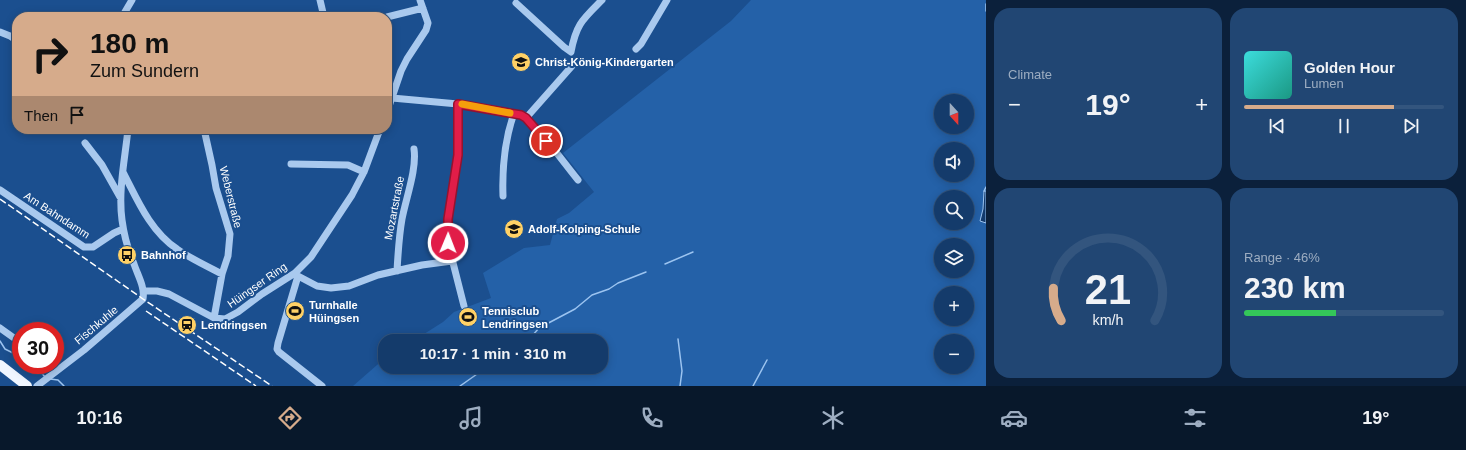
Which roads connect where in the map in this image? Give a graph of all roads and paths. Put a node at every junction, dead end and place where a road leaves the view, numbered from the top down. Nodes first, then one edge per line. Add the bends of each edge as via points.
1 (132, 0) edge
2 (320, 0) edge
3 (420, 0) edge
4 (602, 0) edge
5 (667, 0) edge
6 (516, 3) dead end
7 (423, 8) junction
8 (125, 12) edge
9 (323, 12) edge
10 (392, 16) edge
11 (0, 32) edge
12 (12, 37) edge
13 (636, 49) dead end
14 (572, 66) dead end
15 (392, 98) joint
16 (458, 104) junction
17 (514, 113) junction
18 (526, 118) junction
19 (127, 134) edge
20 (205, 134) edge
21 (378, 134) edge
22 (85, 142) dead end
23 (414, 149) dead end
24 (291, 164) dead end
25 (123, 172) junction
26 (364, 172) junction
27 (578, 180) dead end
28 (0, 190) edge
29 (503, 196) dead end
30 (120, 197) junction
31 (124, 229) junction
32 (452, 261) junction
33 (397, 271) junction
34 (222, 274) junction
35 (296, 275) junction
36 (143, 291) junction
37 (464, 306) dead end
38 (214, 318) junction
39 (0, 328) edge
40 (12, 337) edge
41 (64, 363) edge
42 (0, 365) edge
43 (51, 374) edge
44 (27, 386) edge
45 (38, 386) edge
46 (322, 386) edge

1 - 8 street
2 - 9 street
3 - 7 street
4 - 6 street via 580,22 571,52
5 - 13 street
7 - 10 street
7 - 15 street via 428,23 426,30 401,71
11 - 12 street
14 - 18 street
15 - 16 street
16 - 17 street
16 - 32 street via 458,161 448,219 448,243
17 - 18 street
17 - 29 street via 502,176
18 - 27 street
19 - 25 street
20 - 34 street, Weberstraße via 216,188 230,234 228,256
21 - 26 street, Hüingser Ring
22 - 30 street
23 - 33 street, Mozartstraße via 415,160 398,243
24 - 26 street via 348,166
25 - 30 street
25 - 34 street via 146,216 162,236 177,249
26 - 35 street, Hüingser Ring via 324,238
28 - 31 street, Am Bahndamm via 84,247 93,247 114,232
30 - 31 street
31 - 36 street
32 - 33 street
32 - 37 street
33 - 35 street via 349,286 331,288 317,286
34 - 38 street, Weberstraße
35 - 38 street, Hüingser Ring via 225,319
35 - 46 street via 277,349
36 - 38 street via 169,294
36 - 41 street, Fischkuhle via 141,303
39 - 40 street
42 - 44 main road
43 - 45 street, Fischkuhle

